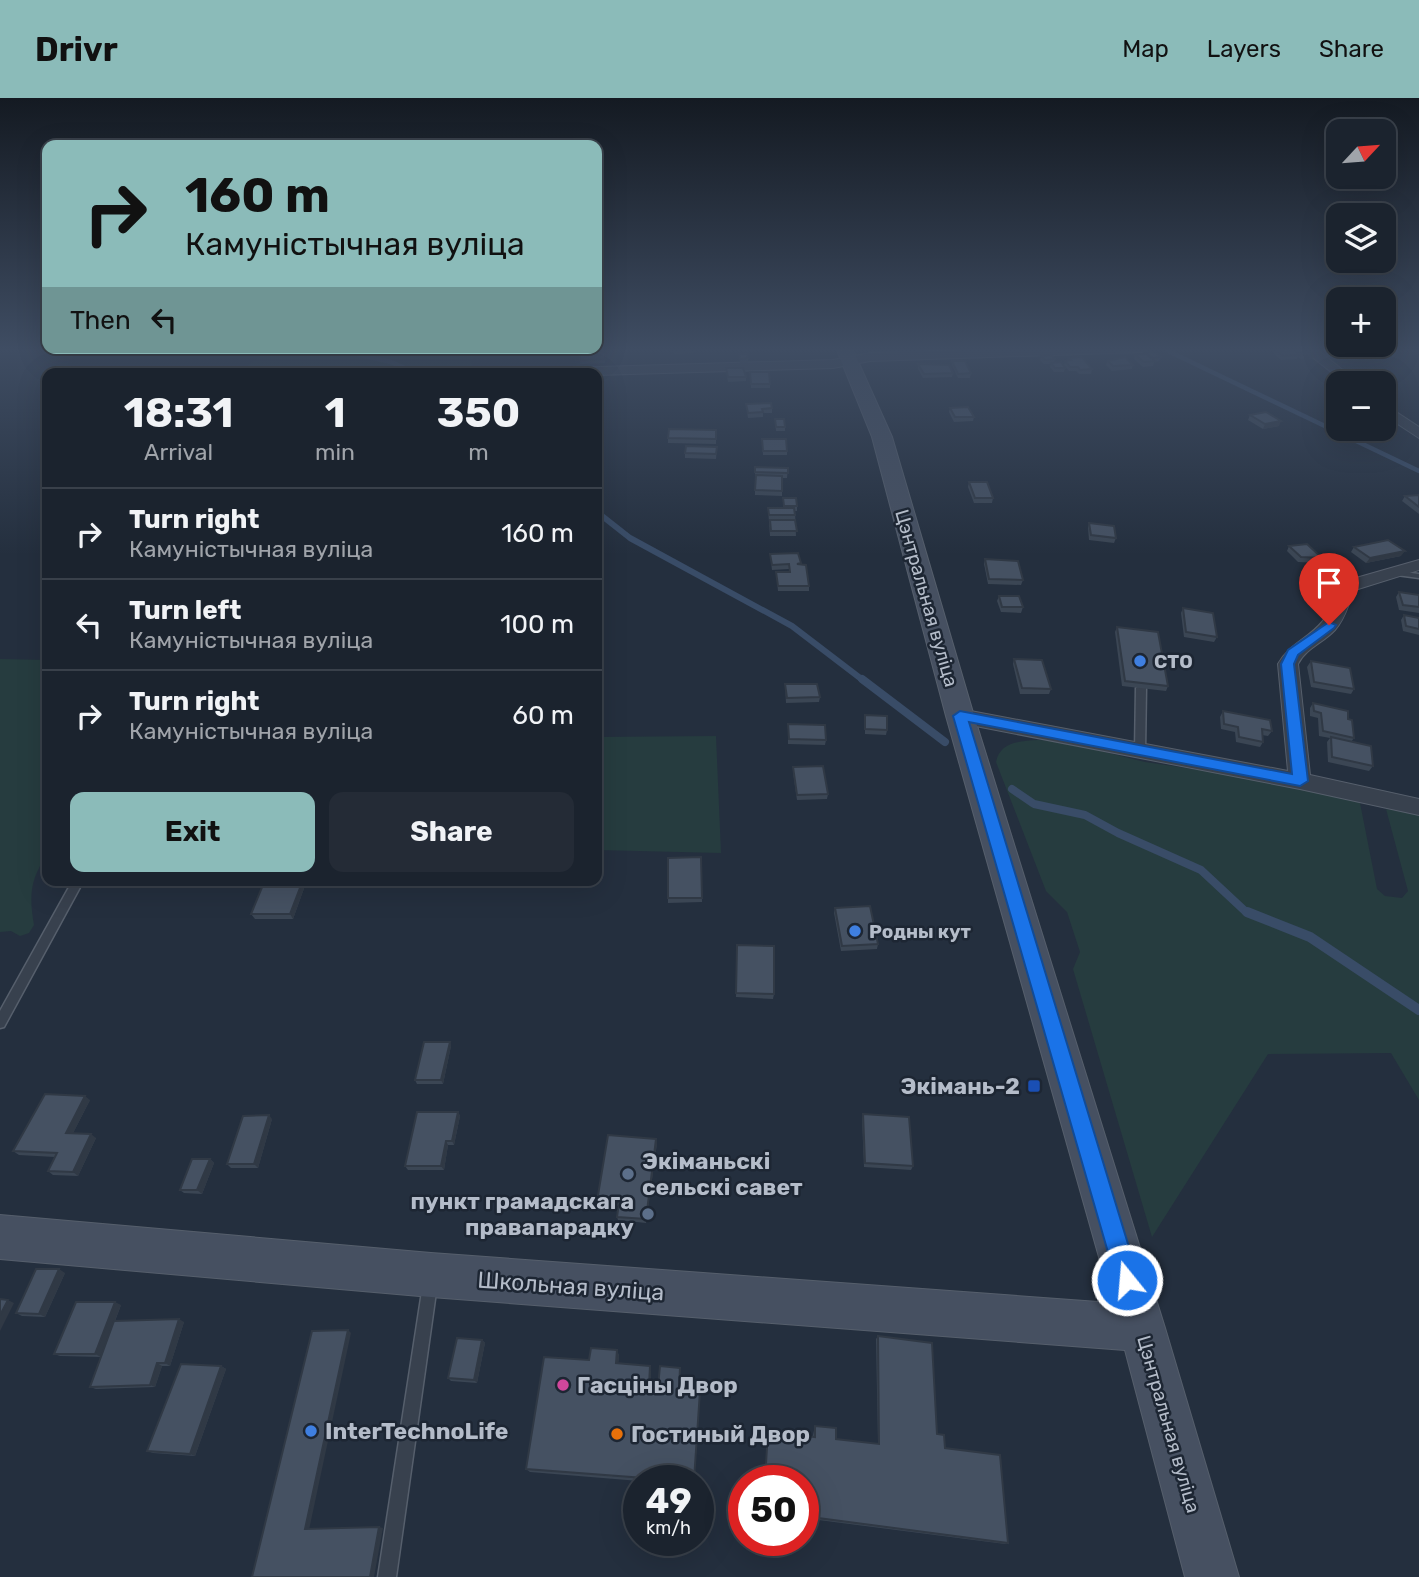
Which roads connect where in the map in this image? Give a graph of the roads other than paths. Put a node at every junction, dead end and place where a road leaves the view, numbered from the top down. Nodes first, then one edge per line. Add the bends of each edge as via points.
1 (874, 417) edge
2 (1396, 417) edge
3 (1419, 434) edge
4 (1419, 565) edge
5 (1392, 572) junction
6 (1419, 576) edge
7 (1141, 688) edge
8 (960, 716) junction
9 (1140, 751) junction
10 (1300, 781) junction
11 (1419, 807) edge
12 (76, 886) edge
13 (0, 1023) edge
14 (0, 1237) edge
15 (432, 1276) junction
16 (1142, 1328) junction
17 (387, 1577) edge
18 (1212, 1577) edge

1 - 8 main road, Цэнтральная вуліца
2 - 3 street
4 - 5 street
5 - 6 lane
5 - 10 street via 1348,586 1329,625 1293,653 1288,664
7 - 9 lane
8 - 9 street
8 - 16 main road, Цэнтральная вуліца
9 - 10 street
10 - 11 street
12 - 13 lane
14 - 15 main road, Школьная вуліца
15 - 16 main road, Школьная вуліца
15 - 17 lane
16 - 18 main road, Цэнтральная вуліца

